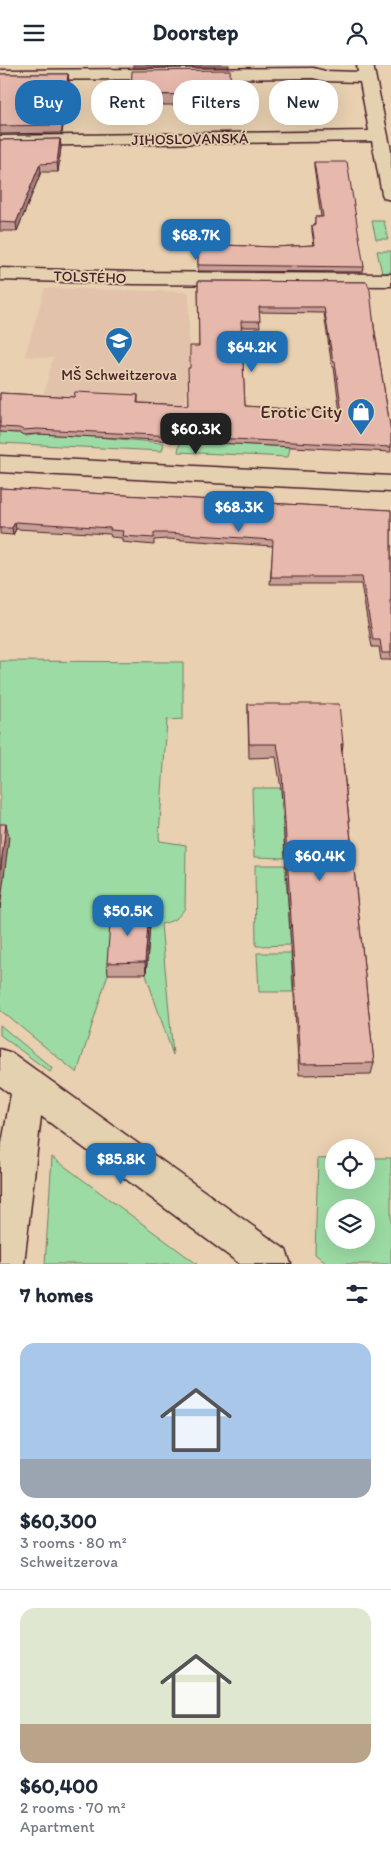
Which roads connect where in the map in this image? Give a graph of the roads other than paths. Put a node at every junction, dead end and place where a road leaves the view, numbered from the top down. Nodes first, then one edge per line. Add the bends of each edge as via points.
1 (367, 71) edge
2 (0, 75) edge
3 (383, 129) edge
4 (0, 141) edge
5 (391, 194) edge
6 (0, 274) edge
7 (391, 280) edge
8 (0, 463) edge
9 (391, 483) edge
10 (0, 1065) edge
11 (33, 1089) junction
12 (5, 1264) edge
13 (272, 1264) edge

1 - 2 street via 325,76 313,73
1 - 3 street
3 - 4 street, JIHOSLOVANSKÁ
3 - 5 street
6 - 7 street, TOLSTÉHO
8 - 9 street
10 - 11 street
11 - 12 street via 27,1097 22,1123
11 - 13 street

